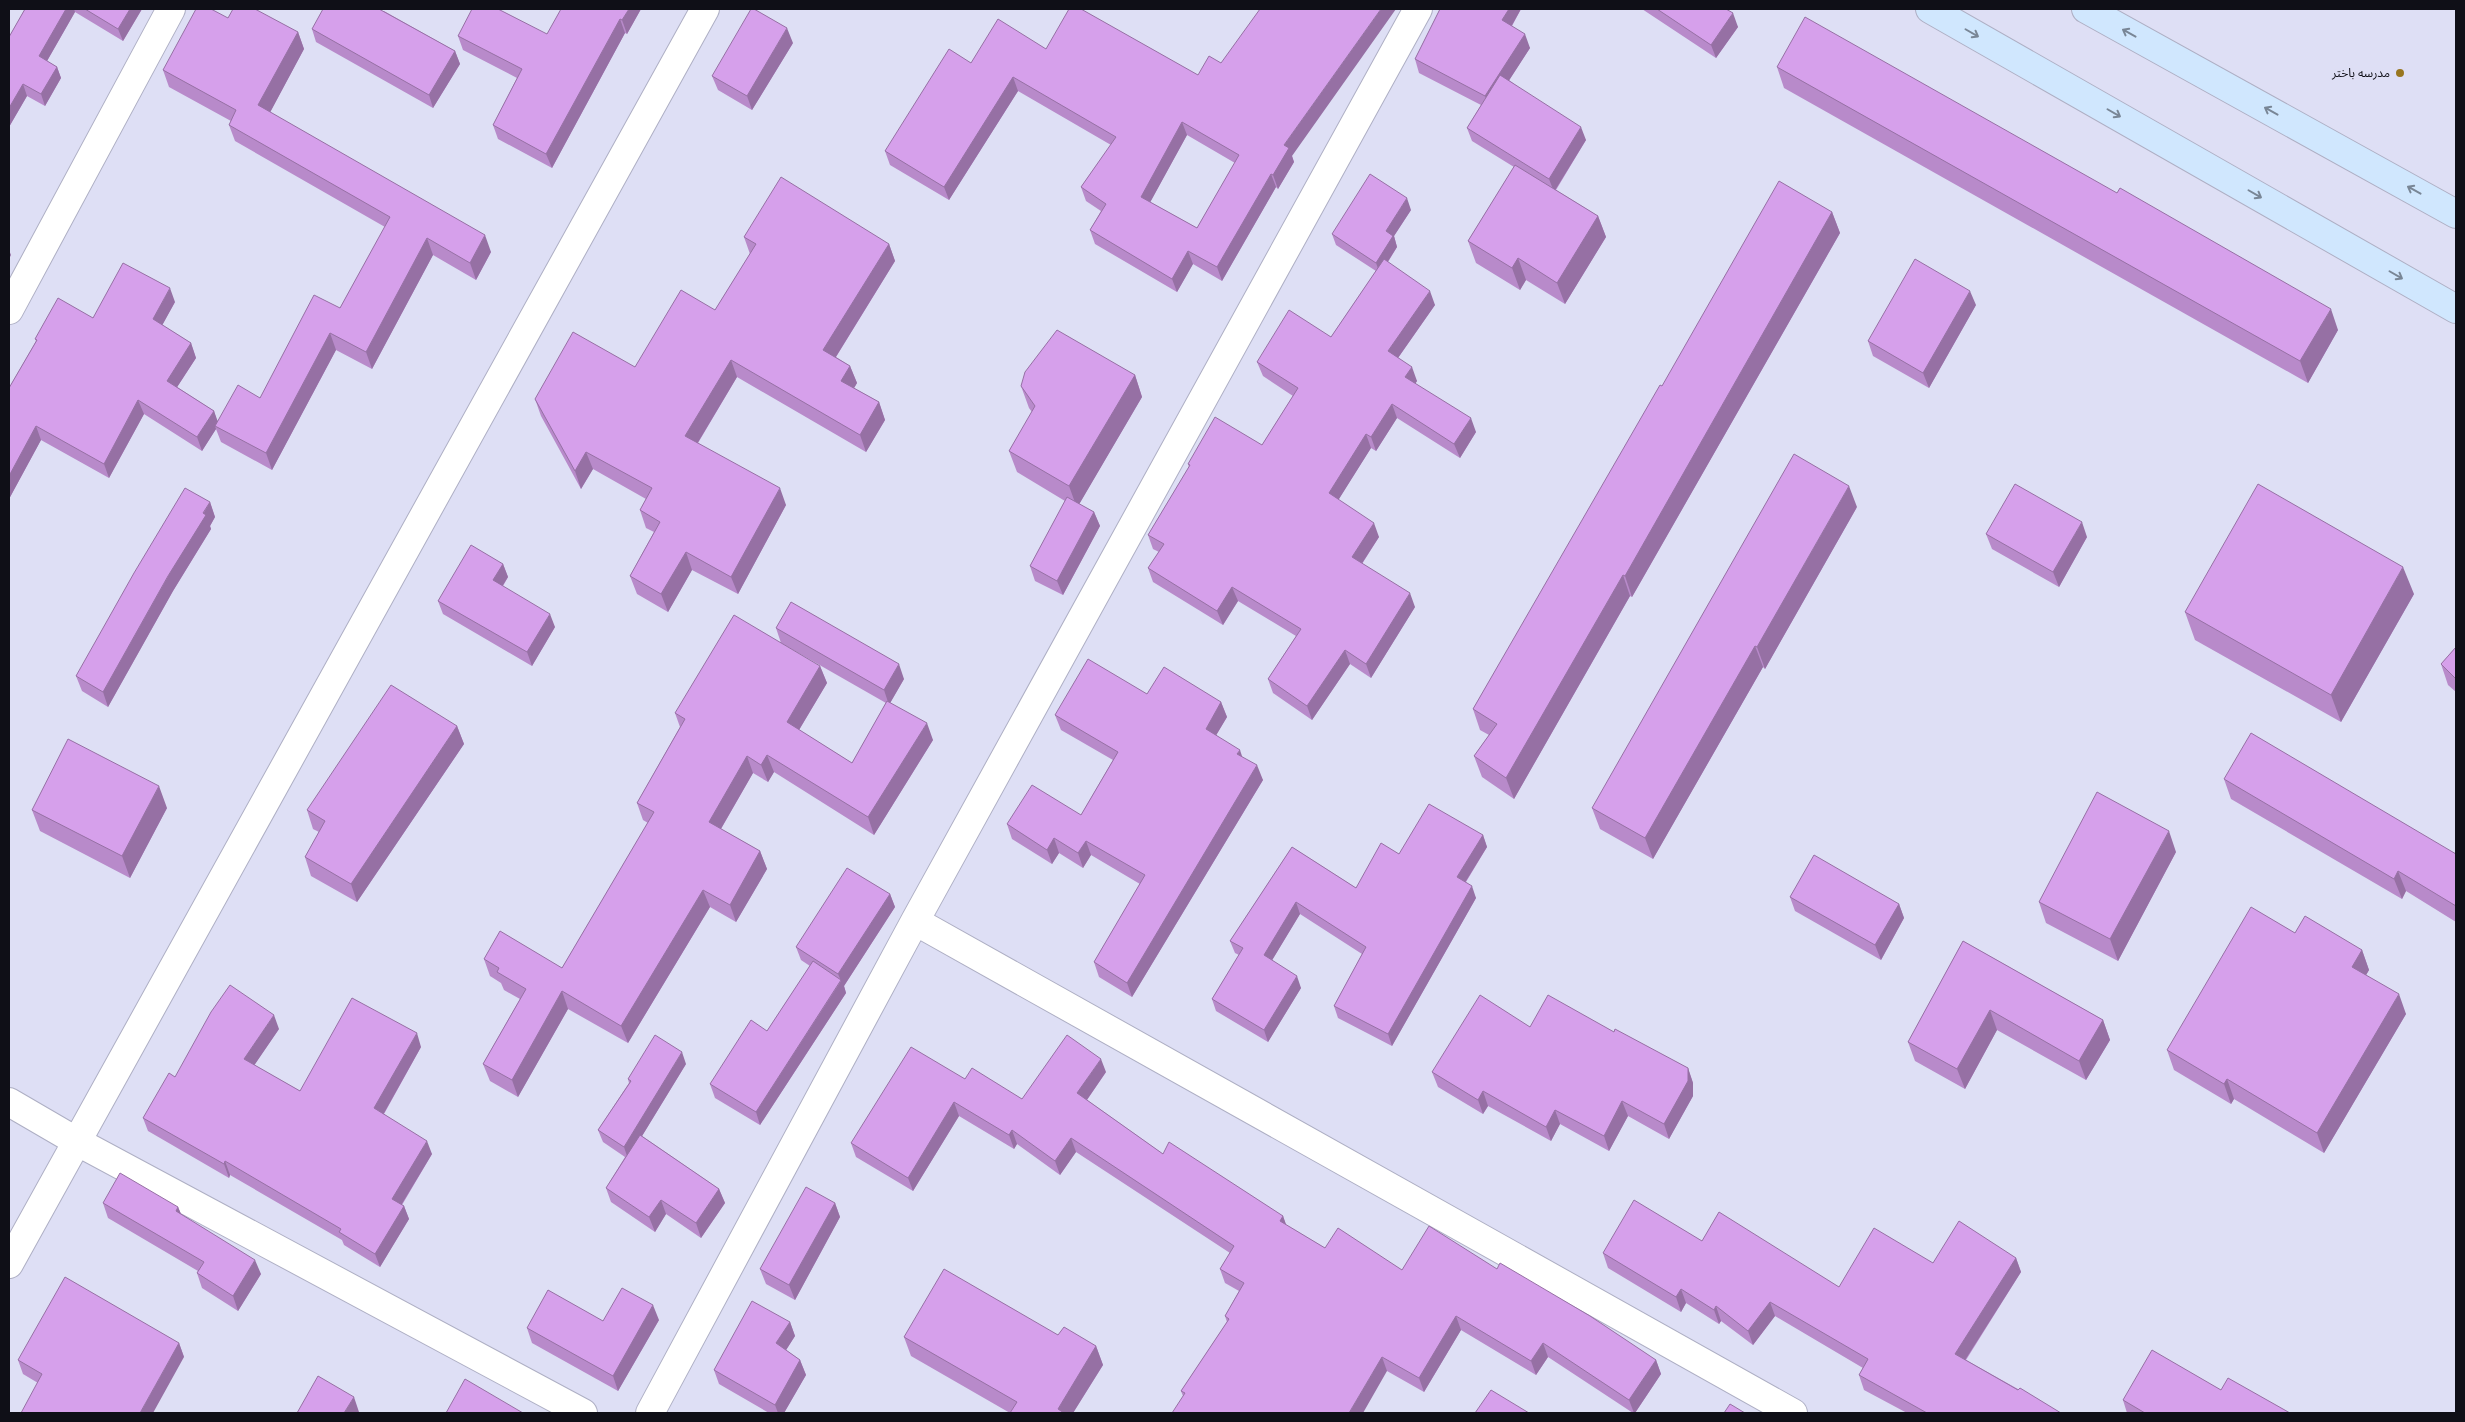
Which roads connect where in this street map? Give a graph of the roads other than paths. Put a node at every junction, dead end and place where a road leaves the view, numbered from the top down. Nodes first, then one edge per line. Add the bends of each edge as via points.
1 (171, 9) edge
2 (705, 9) edge
3 (1418, 9) edge
4 (1930, 9) edge
5 (2086, 9) edge
6 (2456, 214) edge
7 (2456, 309) edge
8 (9, 310) edge
9 (915, 921) junction
10 (9, 1102) edge
11 (76, 1141) junction
12 (9, 1264) edge
13 (583, 1413) edge
14 (650, 1413) edge
15 (1793, 1413) edge

1 - 8 street
2 - 11 street
3 - 9 street
4 -> 7 main road
6 -> 5 main road
9 - 14 street
9 - 15 street
10 - 11 street
11 - 12 street
11 - 13 street

